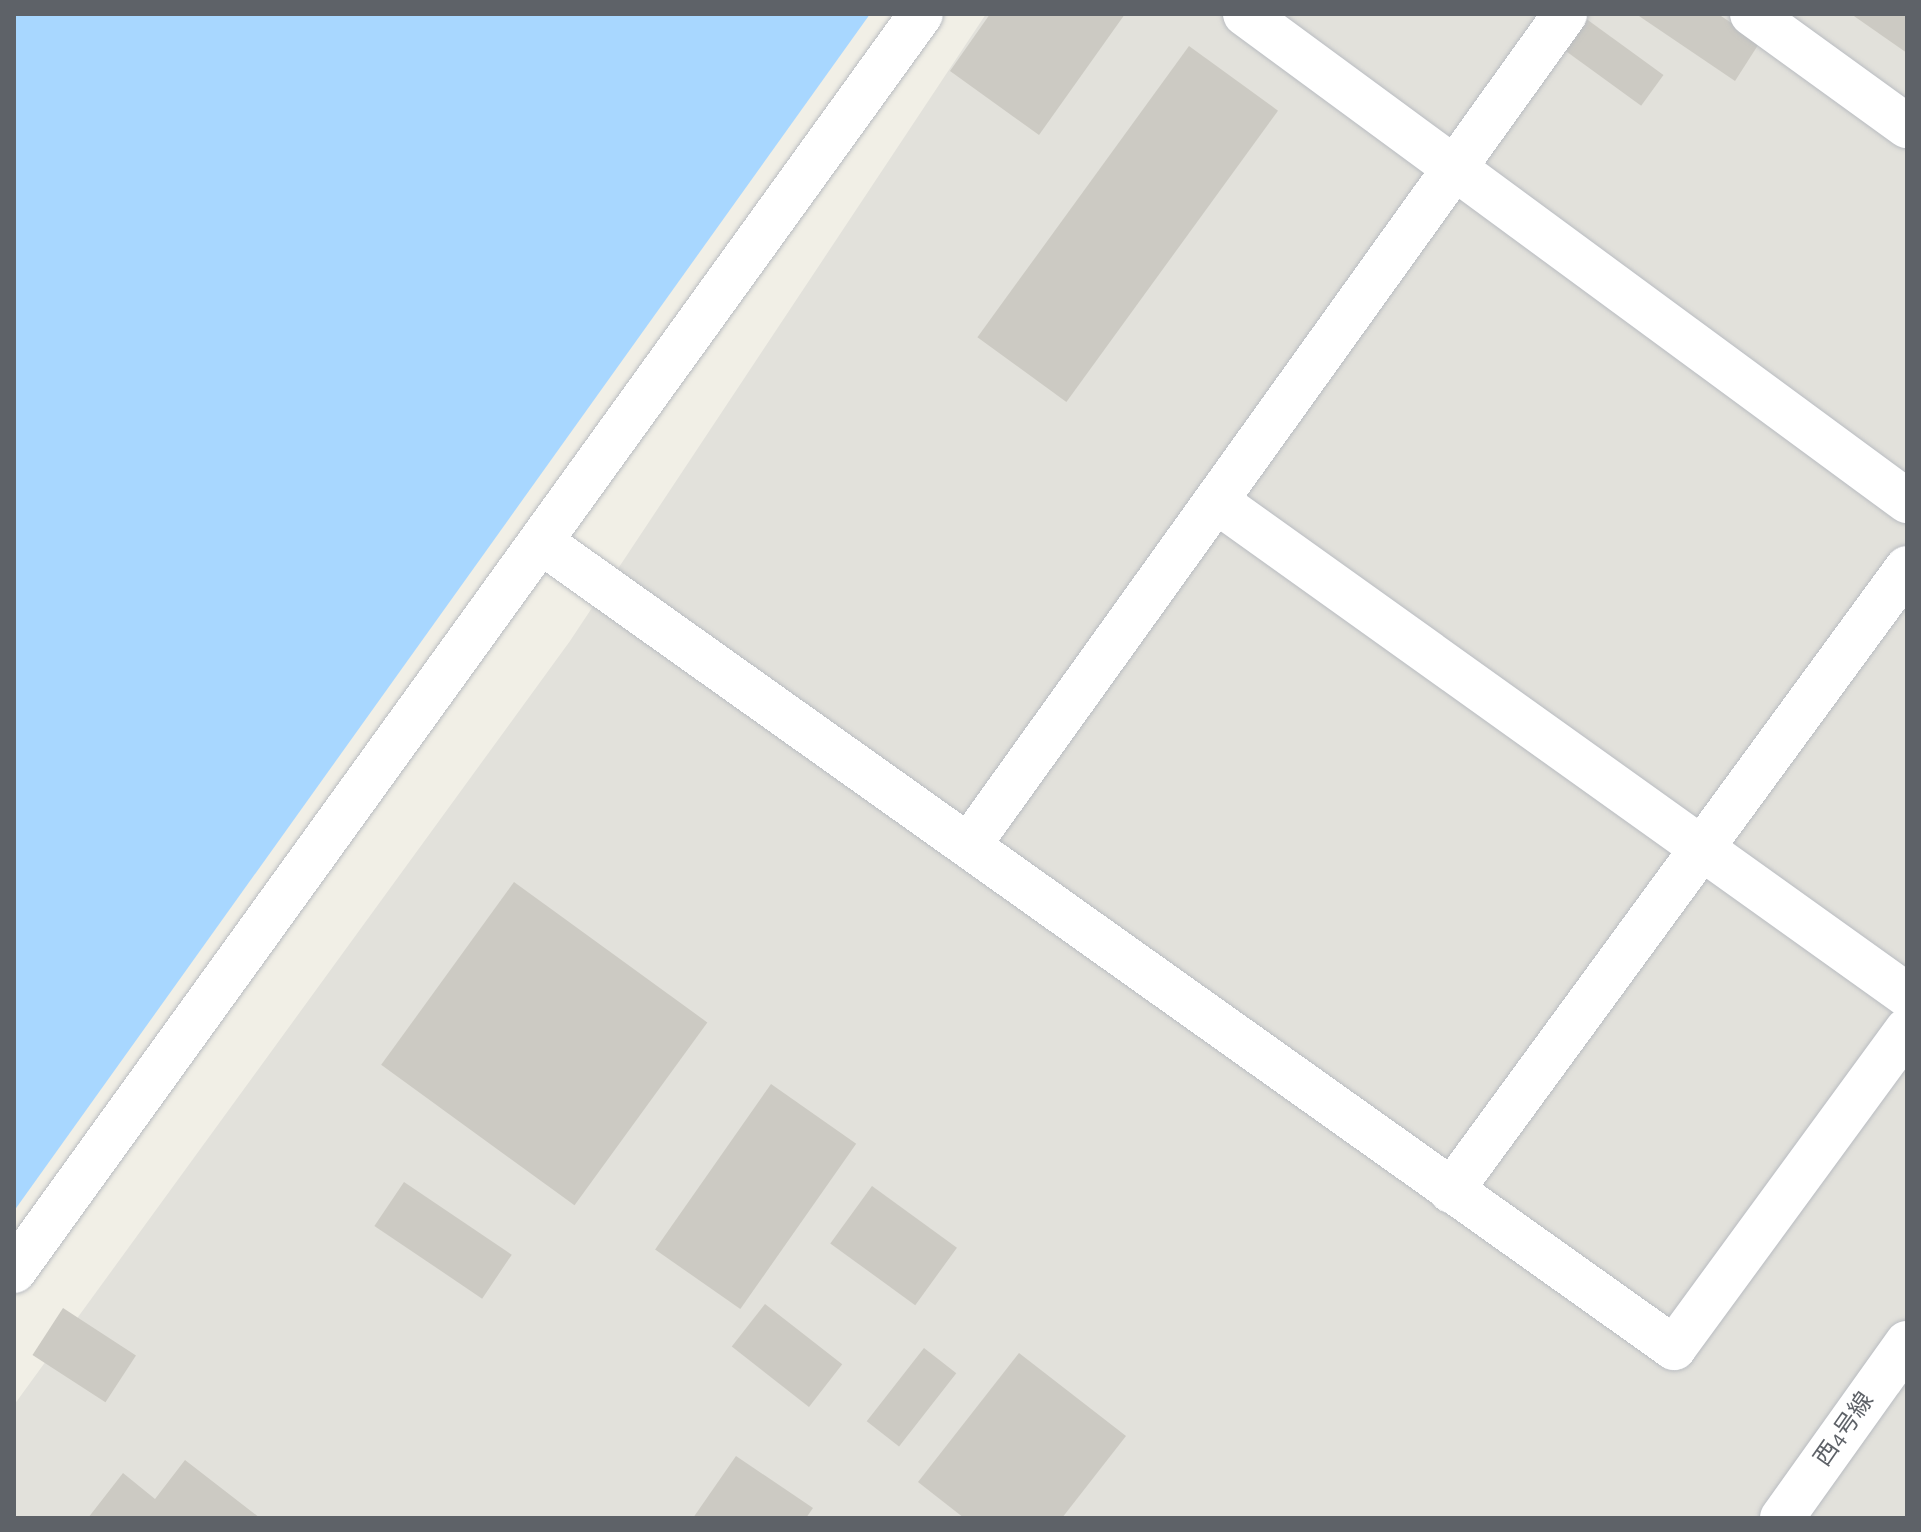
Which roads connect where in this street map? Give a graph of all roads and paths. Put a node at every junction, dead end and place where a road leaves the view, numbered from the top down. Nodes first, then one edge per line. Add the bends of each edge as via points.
1 (921, 14) edge
2 (1245, 14) edge
3 (1565, 14) edge
4 (1752, 14) edge
5 (1907, 126) edge
6 (1457, 169) junction
7 (1907, 501) edge
8 (1219, 503) junction
9 (544, 544) junction
10 (1907, 568) edge
11 (969, 845) junction
12 (1703, 848) junction
13 (1907, 995) edge
14 (1907, 1030) edge
15 (1451, 1191) junction
16 (14, 1271) edge
17 (1907, 1343) edge
18 (1782, 1518) edge

1 - 9 lane
2 - 6 lane
3 - 6 lane
4 - 5 lane
6 - 7 lane
6 - 8 lane
8 - 11 lane
8 - 12 lane
9 - 11 lane
9 - 16 lane
10 - 12 lane
11 - 15 lane
12 - 13 lane
12 - 15 lane
14 - 15 lane via 1674,1348
17 - 18 lane, 西4号線

